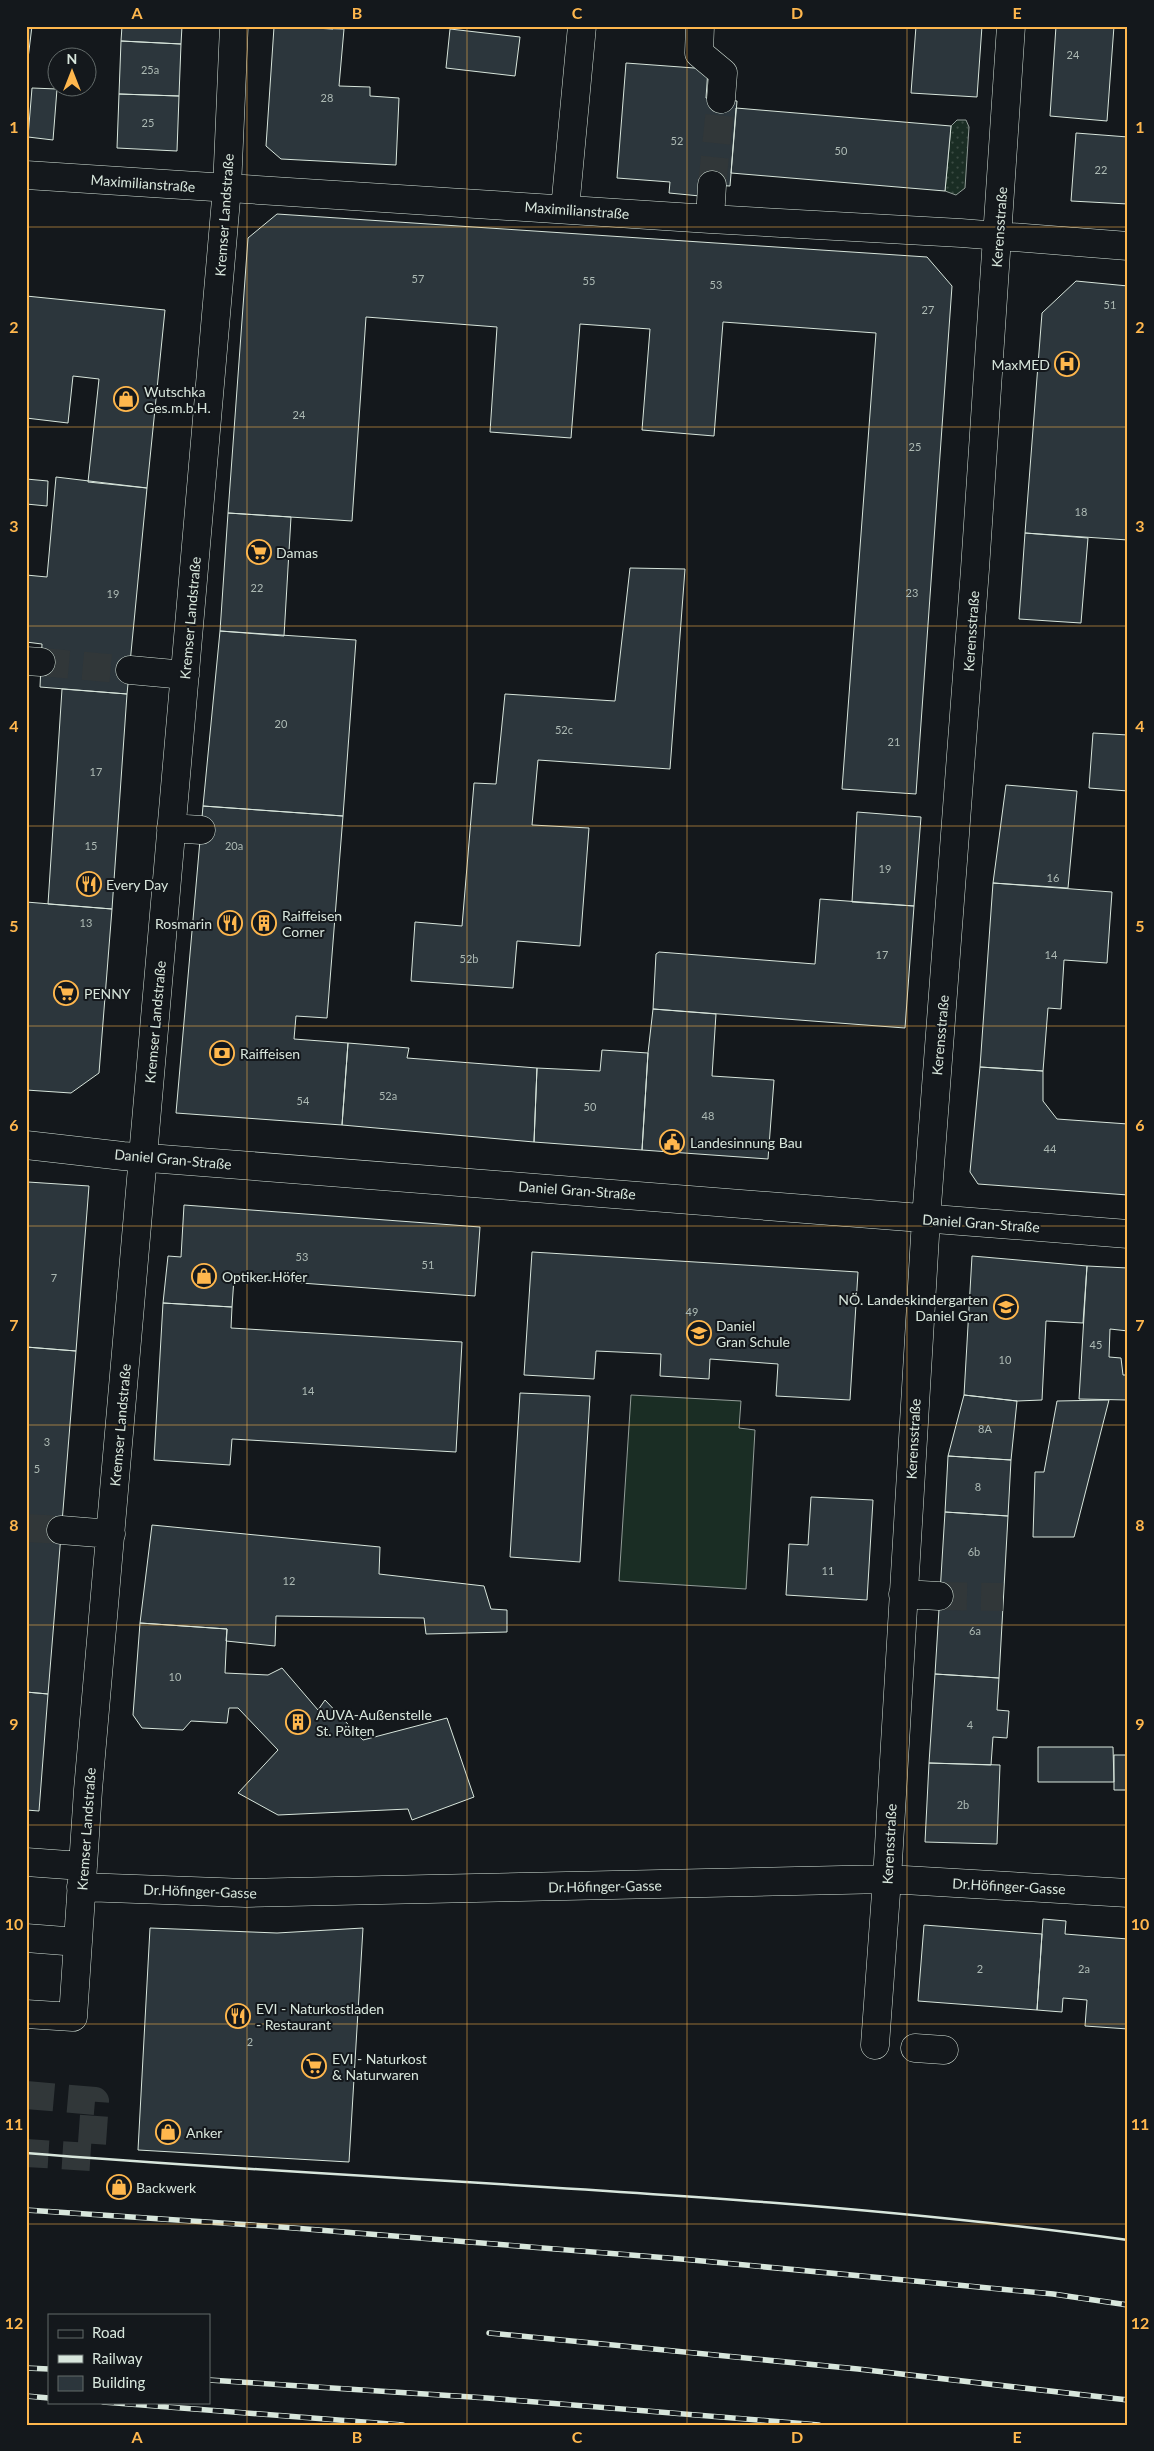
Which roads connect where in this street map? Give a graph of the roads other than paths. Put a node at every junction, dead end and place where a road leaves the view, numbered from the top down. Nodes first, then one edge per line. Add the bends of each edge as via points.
1 (234, 26) edge
2 (582, 26) edge
3 (700, 26) edge
4 (1012, 26) edge
5 (721, 100) tunnel mouth
6 (26, 175) edge
7 (712, 185) tunnel mouth
8 (227, 188) junction
9 (565, 209) junction
10 (710, 219) junction
11 (998, 235) junction
12 (1128, 246) edge
13 (130, 670) tunnel mouth
14 (185, 675) junction
15 (171, 828) junction
16 (201, 830) dead end
17 (26, 1145) edge
18 (144, 1157) junction
19 (926, 1219) junction
20 (1128, 1234) edge
21 (61, 1530) tunnel mouth
22 (111, 1534) junction
23 (904, 1594) junction
24 (940, 1596) tunnel mouth
25 (26, 1862) edge
26 (82, 1876) junction
27 (887, 1879) junction
28 (1128, 1893) edge
29 (26, 1938) edge
30 (78, 1942) junction
31 (26, 2014) edge
32 (875, 2045) dead end
33 (915, 2048) dead end
34 (944, 2050) dead end

1 - 8 street, Kremser Landstraße
2 - 9 street
3 - 5 street via 699,53 723,73
4 - 11 street, Kerensstraße
6 - 8 street, Maximilianstraße
7 - 10 street
8 - 9 street, Maximilianstraße
8 - 14 street, Kremser Landstraße
9 - 10 street, Maximilianstraße
10 - 11 street, Maximilianstraße
11 - 12 street, Maximilianstraße
11 - 19 street, Kerensstraße
13 - 14 street
14 - 15 street, Kremser Landstraße
15 - 16 street
15 - 18 street, Kremser Landstraße
17 - 18 street, Daniel Gran-Straße
18 - 19 street, Daniel Gran-Straße
18 - 22 street, Kremser Landstraße
19 - 20 street, Daniel Gran-Straße
19 - 23 street, Kerensstraße
21 - 22 street
22 - 26 street, Kremser Landstraße
23 - 24 street
23 - 27 street, Kerensstraße
25 - 26 street, Dr.Höfinger-Gasse
26 - 27 street, Dr.Höfinger-Gasse via 246,1893
26 - 30 street, Kremser Landstraße
27 - 28 street, Dr.Höfinger-Gasse
27 - 32 street, Kerensstraße
29 - 30 street
30 - 31 street, Kremser Landstraße via 73,2017
33 - 34 street

